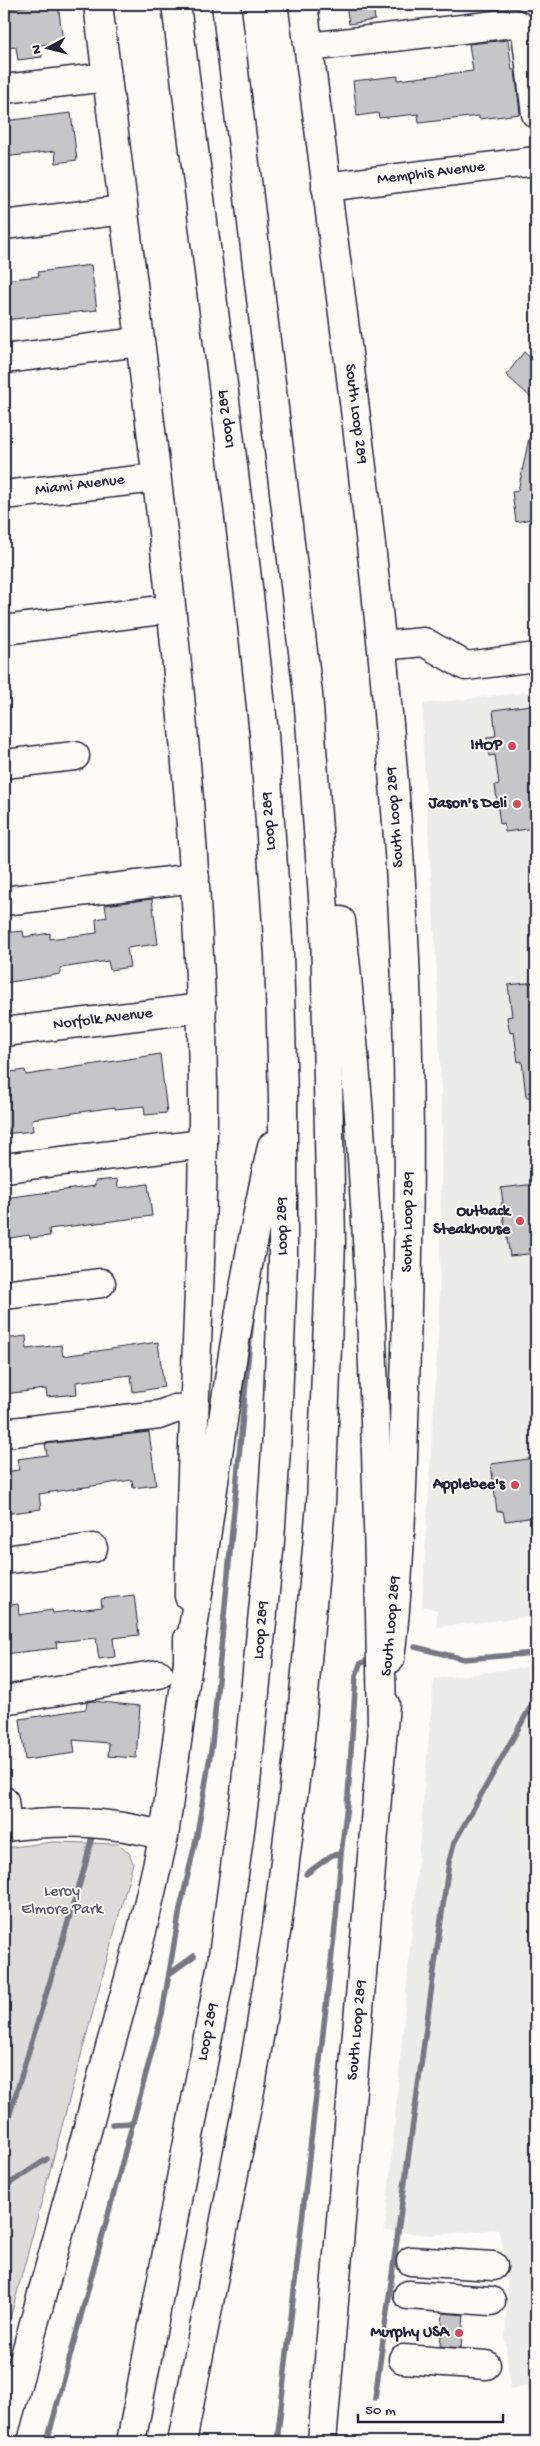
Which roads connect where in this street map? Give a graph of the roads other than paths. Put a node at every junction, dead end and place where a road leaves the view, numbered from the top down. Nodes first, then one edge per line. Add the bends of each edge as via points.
1 (98, 4) edge
2 (176, 4) edge
3 (226, 4) edge
4 (303, 4) edge
5 (309, 47) junction
6 (107, 77) junction
7 (4, 89) edge
8 (536, 114) edge
9 (536, 161) edge
10 (326, 187) junction
11 (123, 210) junction
12 (4, 225) edge
13 (139, 342) junction
14 (4, 359) edge
15 (156, 478) junction
16 (4, 495) edge
17 (152, 611) dead end
18 (4, 630) edge
19 (382, 646) junction
20 (536, 657) edge
21 (75, 756) dead end
22 (4, 764) edge
23 (319, 826) junction
24 (195, 878) junction
25 (4, 901) edge
26 (202, 1008) junction
27 (4, 1032) edge
28 (283, 1098) junction
29 (203, 1144) junction
30 (4, 1168) edge
31 (100, 1283) dead end
32 (4, 1295) edge
33 (194, 1408) junction
34 (4, 1433) edge
35 (93, 1548) dead end
36 (4, 1560) edge
37 (188, 1662) junction
38 (159, 1674) dead end
39 (4, 1700) edge
40 (382, 1728) junction
41 (5, 1818) edge
42 (164, 1836) junction
43 (409, 2286) dead end
44 (491, 2292) dead end
45 (403, 2359) dead end
46 (486, 2366) dead end
47 (4, 2432) edge
48 (131, 2442) edge
49 (182, 2442) edge
50 (322, 2442) edge

1 - 6 main road
2 - 28 main road, Loop 289 via 264,734
3 - 23 main road via 286,488
4 - 5 main road, South Loop 289
5 - 8 main road via 513,23 526,32
5 - 10 main road, South Loop 289
6 - 7 main road
6 - 11 main road
9 - 10 main road, Memphis Avenue
10 - 19 main road, South Loop 289
11 - 12 main road
11 - 13 main road
13 - 14 main road
13 - 15 main road
15 - 16 main road, Miami Avenue
15 - 24 main road via 176,650
17 - 18 main road
19 - 20 main road via 424,642 466,666
19 - 40 main road, South Loop 289 via 402,886 410,1152 403,1457 393,1632
21 - 22 main road
23 - 40 main road via 341,920 357,1083 377,1460
23 - 49 main road via 326,924 331,1241 324,1447 313,1615 274,1946 252,2080
24 - 25 main road
24 - 26 main road
26 - 27 main road, Norfolk Avenue
26 - 29 main road
28 - 37 main road via 262,1192 241,1312
28 - 48 main road, Loop 289 via 283,1260 277,1433 270,1541 246,1784 222,1963
29 - 30 main road
29 - 33 main road
31 - 32 main road
33 - 34 main road
33 - 37 main road
35 - 36 main road
37 - 42 main road
38 - 39 main road
40 - 50 main road, South Loop 289
41 - 42 main road via 88,1822 137,1828
42 - 47 main road via 141,1935
43 - 44 main road
45 - 46 main road

